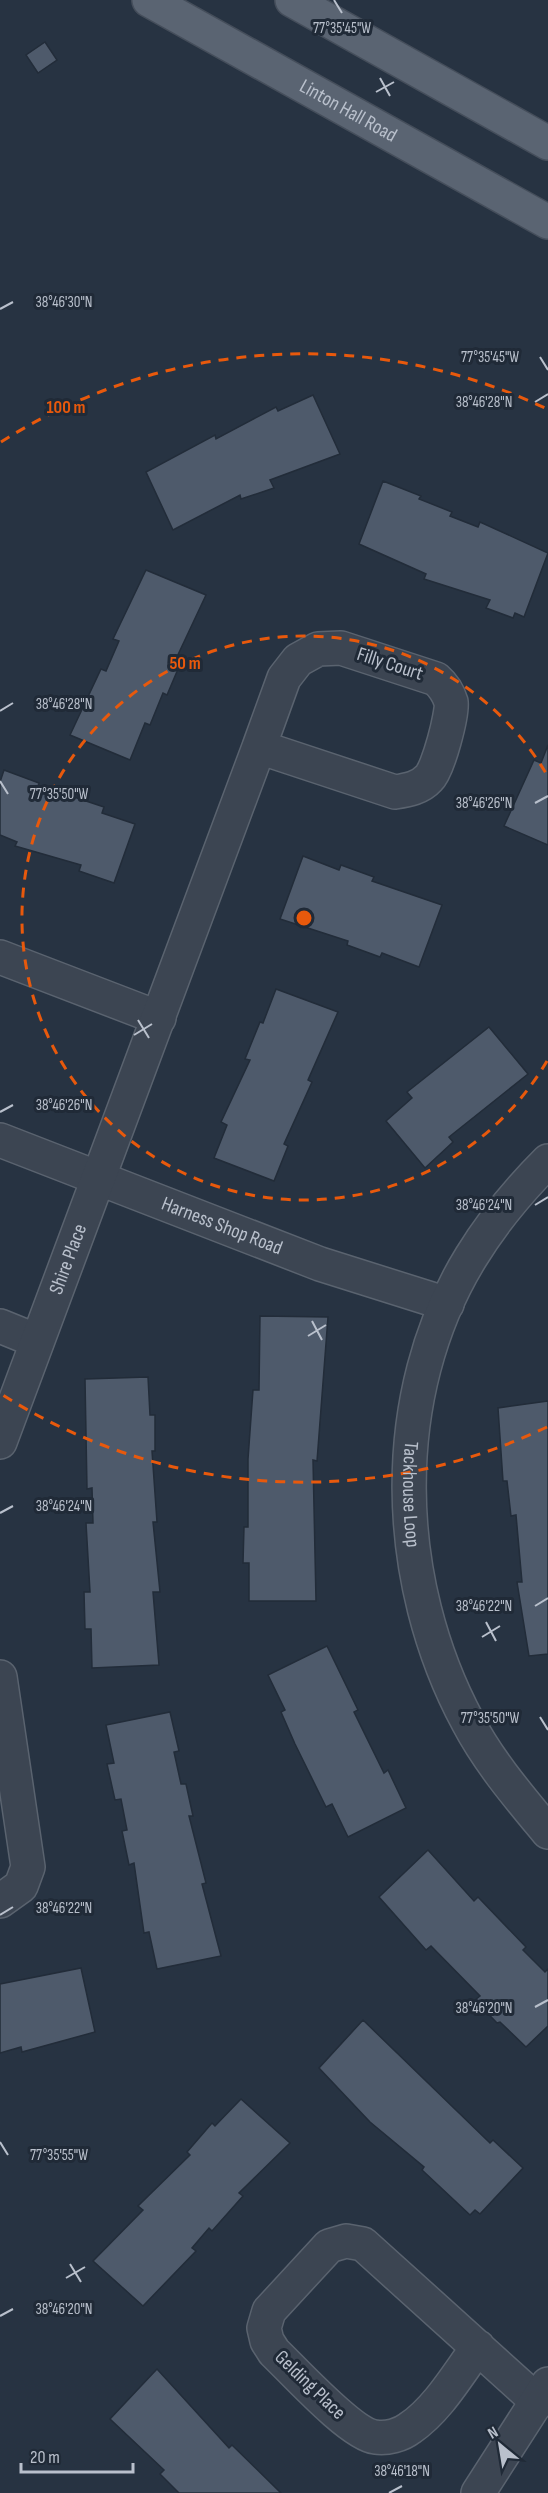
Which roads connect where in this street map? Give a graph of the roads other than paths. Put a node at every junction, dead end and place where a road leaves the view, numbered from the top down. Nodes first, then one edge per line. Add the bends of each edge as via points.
1 (149, 0) edge
2 (292, 0) edge
3 (548, 143) edge
4 (548, 222) edge
5 (259, 747) junction
6 (0, 957) edge
7 (159, 1018) junction
8 (0, 1140) edge
9 (548, 1161) edge
10 (98, 1178) junction
11 (447, 1304) junction
12 (0, 1326) edge
13 (37, 1341) junction
14 (0, 1442) edge
15 (1, 1693) edge
16 (548, 1832) edge
17 (0, 1902) edge
18 (478, 2348) junction
19 (543, 2393) edge
20 (478, 2493) edge

1 - 4 main road, Linton Hall Road
2 - 3 main road
5 - 5 street, Filly Court via 395,792 415,789 430,778 439,760 451,705 446,688 436,679 341,648 318,650 298,660 284,678
5 - 7 street, Filly Court
6 - 7 street
7 - 10 street, Filly Court
8 - 10 street, Harness Shop Road
9 - 11 street, Tackhouse Loop via 498,1217
10 - 11 street, Harness Shop Road via 320,1264
10 - 13 street, Shire Place
11 - 16 street, Tackhouse Loop via 426,1361 412,1422 408,1487 412,1542 424,1609 445,1674 468,1723 504,1780
12 - 13 street
13 - 14 street, Shire Place
15 - 17 street via 28,1867 21,1886
18 - 18 street, Gelding Place via 363,2244 346,2241 329,2246 269,2311 264,2328 274,2352 357,2430 375,2437 395,2436 410,2429 430,2410
18 - 19 street, Gelding Place
19 - 20 street

